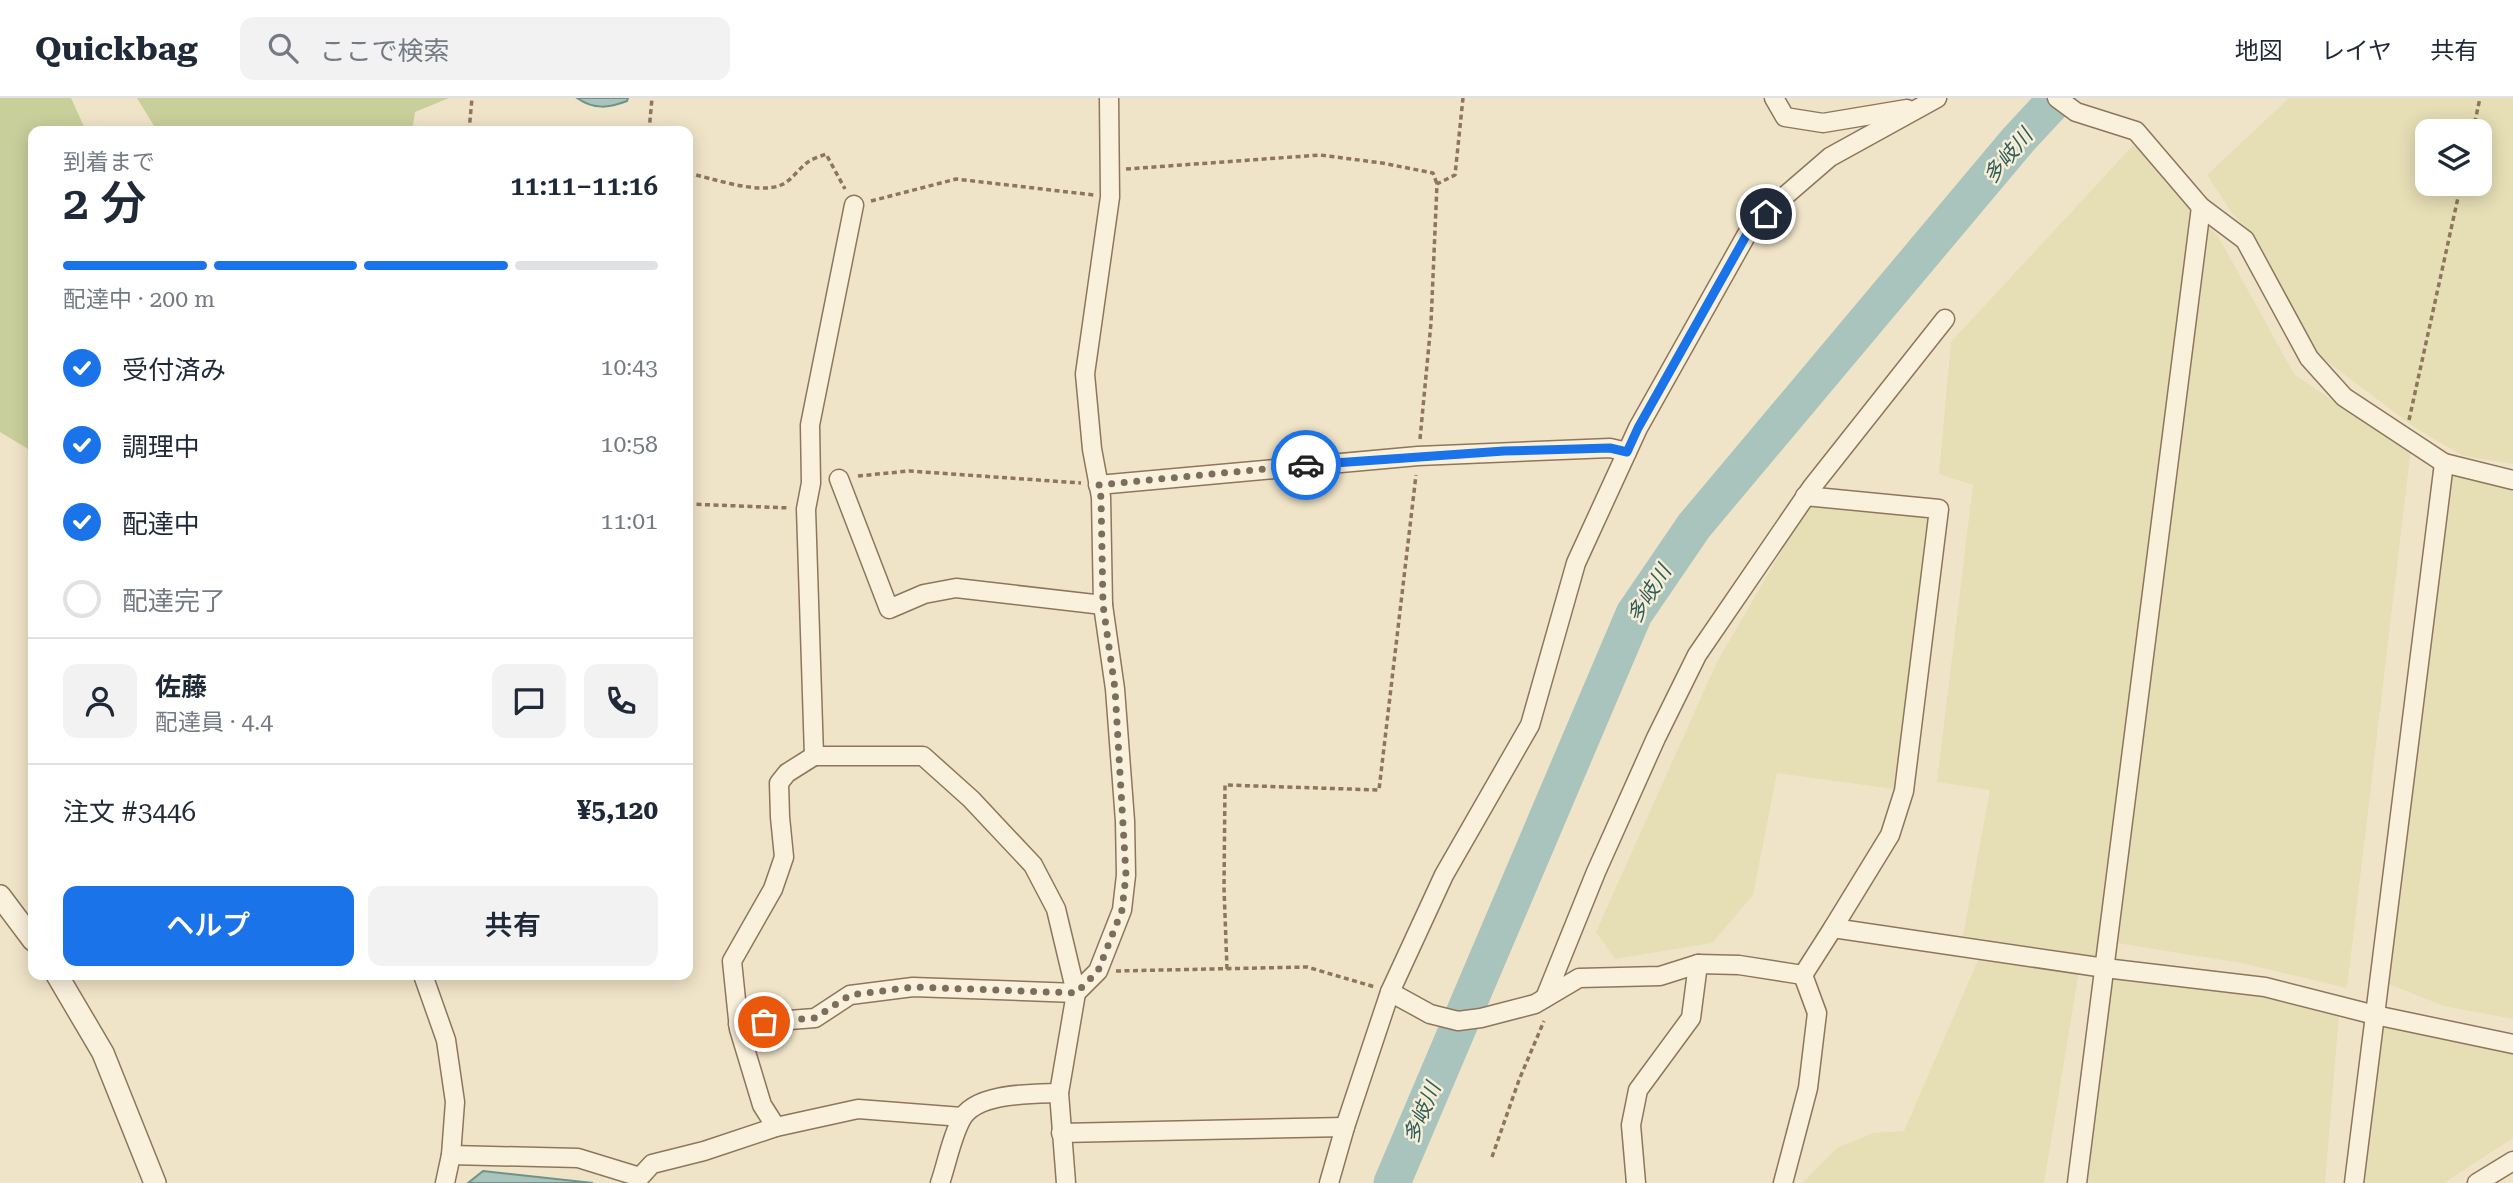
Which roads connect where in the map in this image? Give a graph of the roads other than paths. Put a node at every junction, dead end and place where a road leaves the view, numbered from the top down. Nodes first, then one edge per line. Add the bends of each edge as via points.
1 (1109, 98) edge
2 (1774, 98) edge
3 (1937, 98) edge
4 (2057, 98) edge
5 (1920, 107) junction
6 (854, 205) road end
7 (2201, 206) junction
8 (1945, 319) dead end
9 (1627, 452) junction
10 (2444, 463) junction
11 (839, 479) road end
12 (2513, 480) edge
13 (1098, 485) junction
14 (1805, 496) junction
15 (1103, 605) junction
16 (814, 756) junction
17 (0, 896) edge
18 (1833, 928) junction
19 (28, 933) edge
20 (1698, 964) junction
21 (2105, 968) junction
22 (1803, 975) junction
23 (60, 980) edge
24 (425, 980) edge
25 (1390, 992) junction
26 (1076, 993) junction
27 (1550, 995) junction
28 (2375, 1015) junction
29 (738, 1024) junction
30 (2513, 1044) edge
31 (1059, 1093) junction
32 (962, 1117) junction
33 (776, 1127) junction
34 (1345, 1127) junction
35 (1061, 1133) junction
36 (451, 1154) junction
37 (2513, 1161) edge
38 (155, 1183) edge
39 (445, 1183) edge
40 (940, 1183) edge
41 (1066, 1183) edge
42 (1329, 1183) edge
43 (1636, 1183) edge
44 (1783, 1183) edge
45 (2077, 1183) edge
46 (2354, 1183) edge
47 (2477, 1183) edge

1 - 13 street via 1110,197 1085,374
2 - 5 street via 1785,117 1823,123
3 - 5 street
4 - 7 street via 2076,112 2136,131
5 - 9 street via 1830,157 1747,234
6 - 16 street via 810,425 811,483 806,509
7 - 10 street via 2245,240 2309,358 2344,397
7 - 21 street
8 - 14 street
9 - 13 street via 1610,448 1418,456
9 - 25 street via 1576,563 1530,725 1444,875
10 - 12 street
10 - 28 street
11 - 15 street via 889,609 924,594 956,588
13 - 15 street
14 - 18 street via 1939,509 1904,791 1889,835
14 - 27 street via 1698,655 1597,872
15 - 26 street via 1115,689 1126,875 1122,910 1098,971
16 - 26 street via 923,756 971,799 1033,866 1056,909
16 - 29 street via 779,783 784,857 773,888 732,961
17 - 19 street
18 - 21 street
18 - 22 street
20 - 22 street
20 - 27 street via 1660,976 1579,978
20 - 43 street via 1691,1017 1638,1090 1631,1125
21 - 28 street via 2265,987
21 - 45 street
22 - 44 street via 1817,1013 1808,1088
23 - 38 street via 103,1053
24 - 36 street via 446,1040 455,1102
25 - 27 street via 1430,1014 1458,1021 1535,1003
25 - 34 street
26 - 29 street via 914,987 850,995 815,1018
26 - 31 street
28 - 30 street
28 - 46 street
29 - 33 street via 762,1105
31 - 32 street via 1000,1096
31 - 35 street
32 - 33 street via 858,1109
32 - 40 street
33 - 36 street via 652,1164 640,1177 578,1158
34 - 35 street
34 - 42 street
35 - 41 street
36 - 39 street
37 - 47 street

